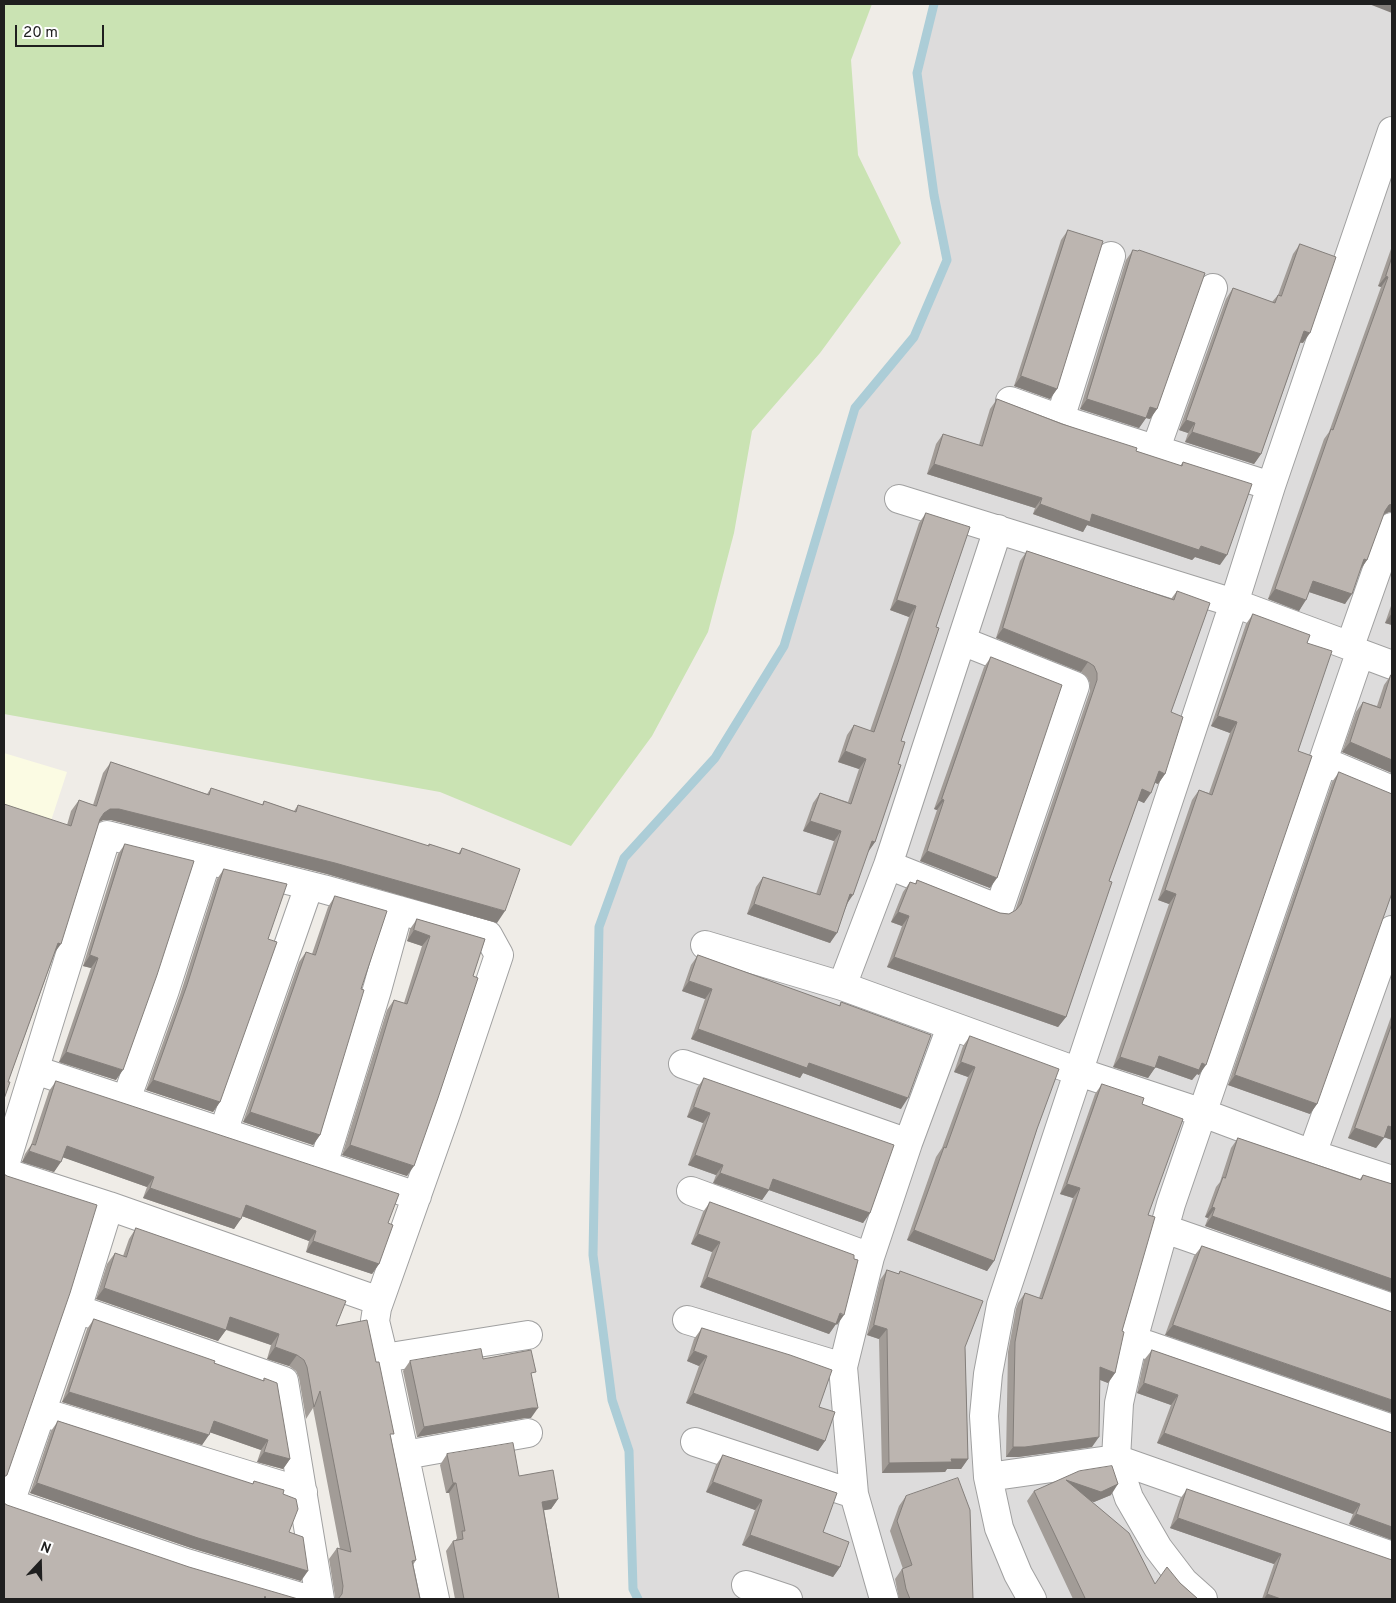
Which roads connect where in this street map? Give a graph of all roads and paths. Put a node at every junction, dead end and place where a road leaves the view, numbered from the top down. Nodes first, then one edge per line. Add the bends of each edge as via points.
1 (1392, 131) edge
2 (1111, 256) dead end
3 (1213, 288) dead end
4 (1010, 401) dead end
5 (1060, 419) junction
6 (1156, 448) junction
7 (1271, 486) junction
8 (899, 499) dead end
9 (1392, 526) edge
10 (998, 529) junction
11 (1234, 603) junction
12 (962, 641) junction
13 (1355, 649) junction
14 (1392, 664) edge
15 (1324, 761) junction
16 (1392, 790) edge
17 (207, 860) junction
18 (888, 866) junction
19 (309, 886) junction
20 (399, 910) junction
21 (1392, 930) edge
22 (705, 945) dead end
23 (842, 986) junction
24 (951, 1026) junction
25 (683, 1064) dead end
26 (35, 1070) junction
27 (1078, 1072) junction
28 (126, 1100) junction
29 (1203, 1113) junction
30 (224, 1132) junction
31 (908, 1143) junction
32 (1312, 1154) junction
33 (323, 1165) junction
34 (4, 1170) edge
35 (1392, 1180) edge
36 (691, 1192) dead end
37 (417, 1196) junction
38 (109, 1206) junction
39 (1165, 1229) junction
40 (870, 1258) junction
41 (379, 1301) junction
42 (1392, 1308) edge
43 (77, 1309) junction
44 (687, 1320) dead end
45 (528, 1335) dead end
46 (1133, 1340) junction
47 (384, 1358) junction
48 (843, 1367) junction
49 (42, 1412) junction
50 (1392, 1430) edge
51 (528, 1432) dead end
52 (695, 1442) dead end
53 (405, 1455) junction
54 (1116, 1459) junction
55 (988, 1477) junction
56 (302, 1492) junction
57 (854, 1494) junction
58 (7, 1502) edge
59 (1392, 1556) edge
60 (746, 1585) dead end
61 (308, 1599) edge
62 (320, 1599) edge
63 (435, 1599) edge
64 (788, 1599) edge
65 (884, 1599) edge
66 (1032, 1599) edge
67 (1203, 1599) edge

1 - 7 street
2 - 5 street
3 - 6 street
4 - 5 street
5 - 6 street
6 - 7 street
7 - 11 street
8 - 10 street
9 - 13 street
10 - 11 street
10 - 12 street
11 - 13 street
11 - 27 street
12 - 18 street
12 - 18 street via 1075,686 999,908
13 - 14 street
13 - 15 street
15 - 16 street
15 - 29 street
17 - 19 street
17 - 26 street via 107,835
17 - 28 street
18 - 23 street
19 - 20 street
19 - 30 street
20 - 33 street
20 - 37 street via 488,935 500,955
21 - 32 street
22 - 23 street
23 - 24 street
24 - 27 street
24 - 31 street
25 - 31 street
26 - 28 street
26 - 34 street
27 - 29 street
27 - 55 street via 1001,1305 984,1416
28 - 30 street
29 - 32 street
29 - 39 street
30 - 33 street
31 - 40 street
32 - 35 street
33 - 37 street
34 - 38 street
36 - 40 street
37 - 41 street
38 - 41 street
38 - 43 street
39 - 42 street
39 - 46 street
40 - 48 street
41 - 47 street via 376,1320
43 - 49 street
43 - 56 street via 284,1381
44 - 48 street
45 - 47 street
46 - 50 street
46 - 54 street via 1119,1403
47 - 53 street
48 - 57 street
49 - 56 street
49 - 58 street
51 - 53 street
52 - 57 street
53 - 63 street
54 - 55 street
54 - 59 street
54 - 67 street via 1129,1498 1158,1548 1184,1582
55 - 66 street via 999,1528
56 - 62 street
57 - 65 street
58 - 61 street
60 - 64 street

